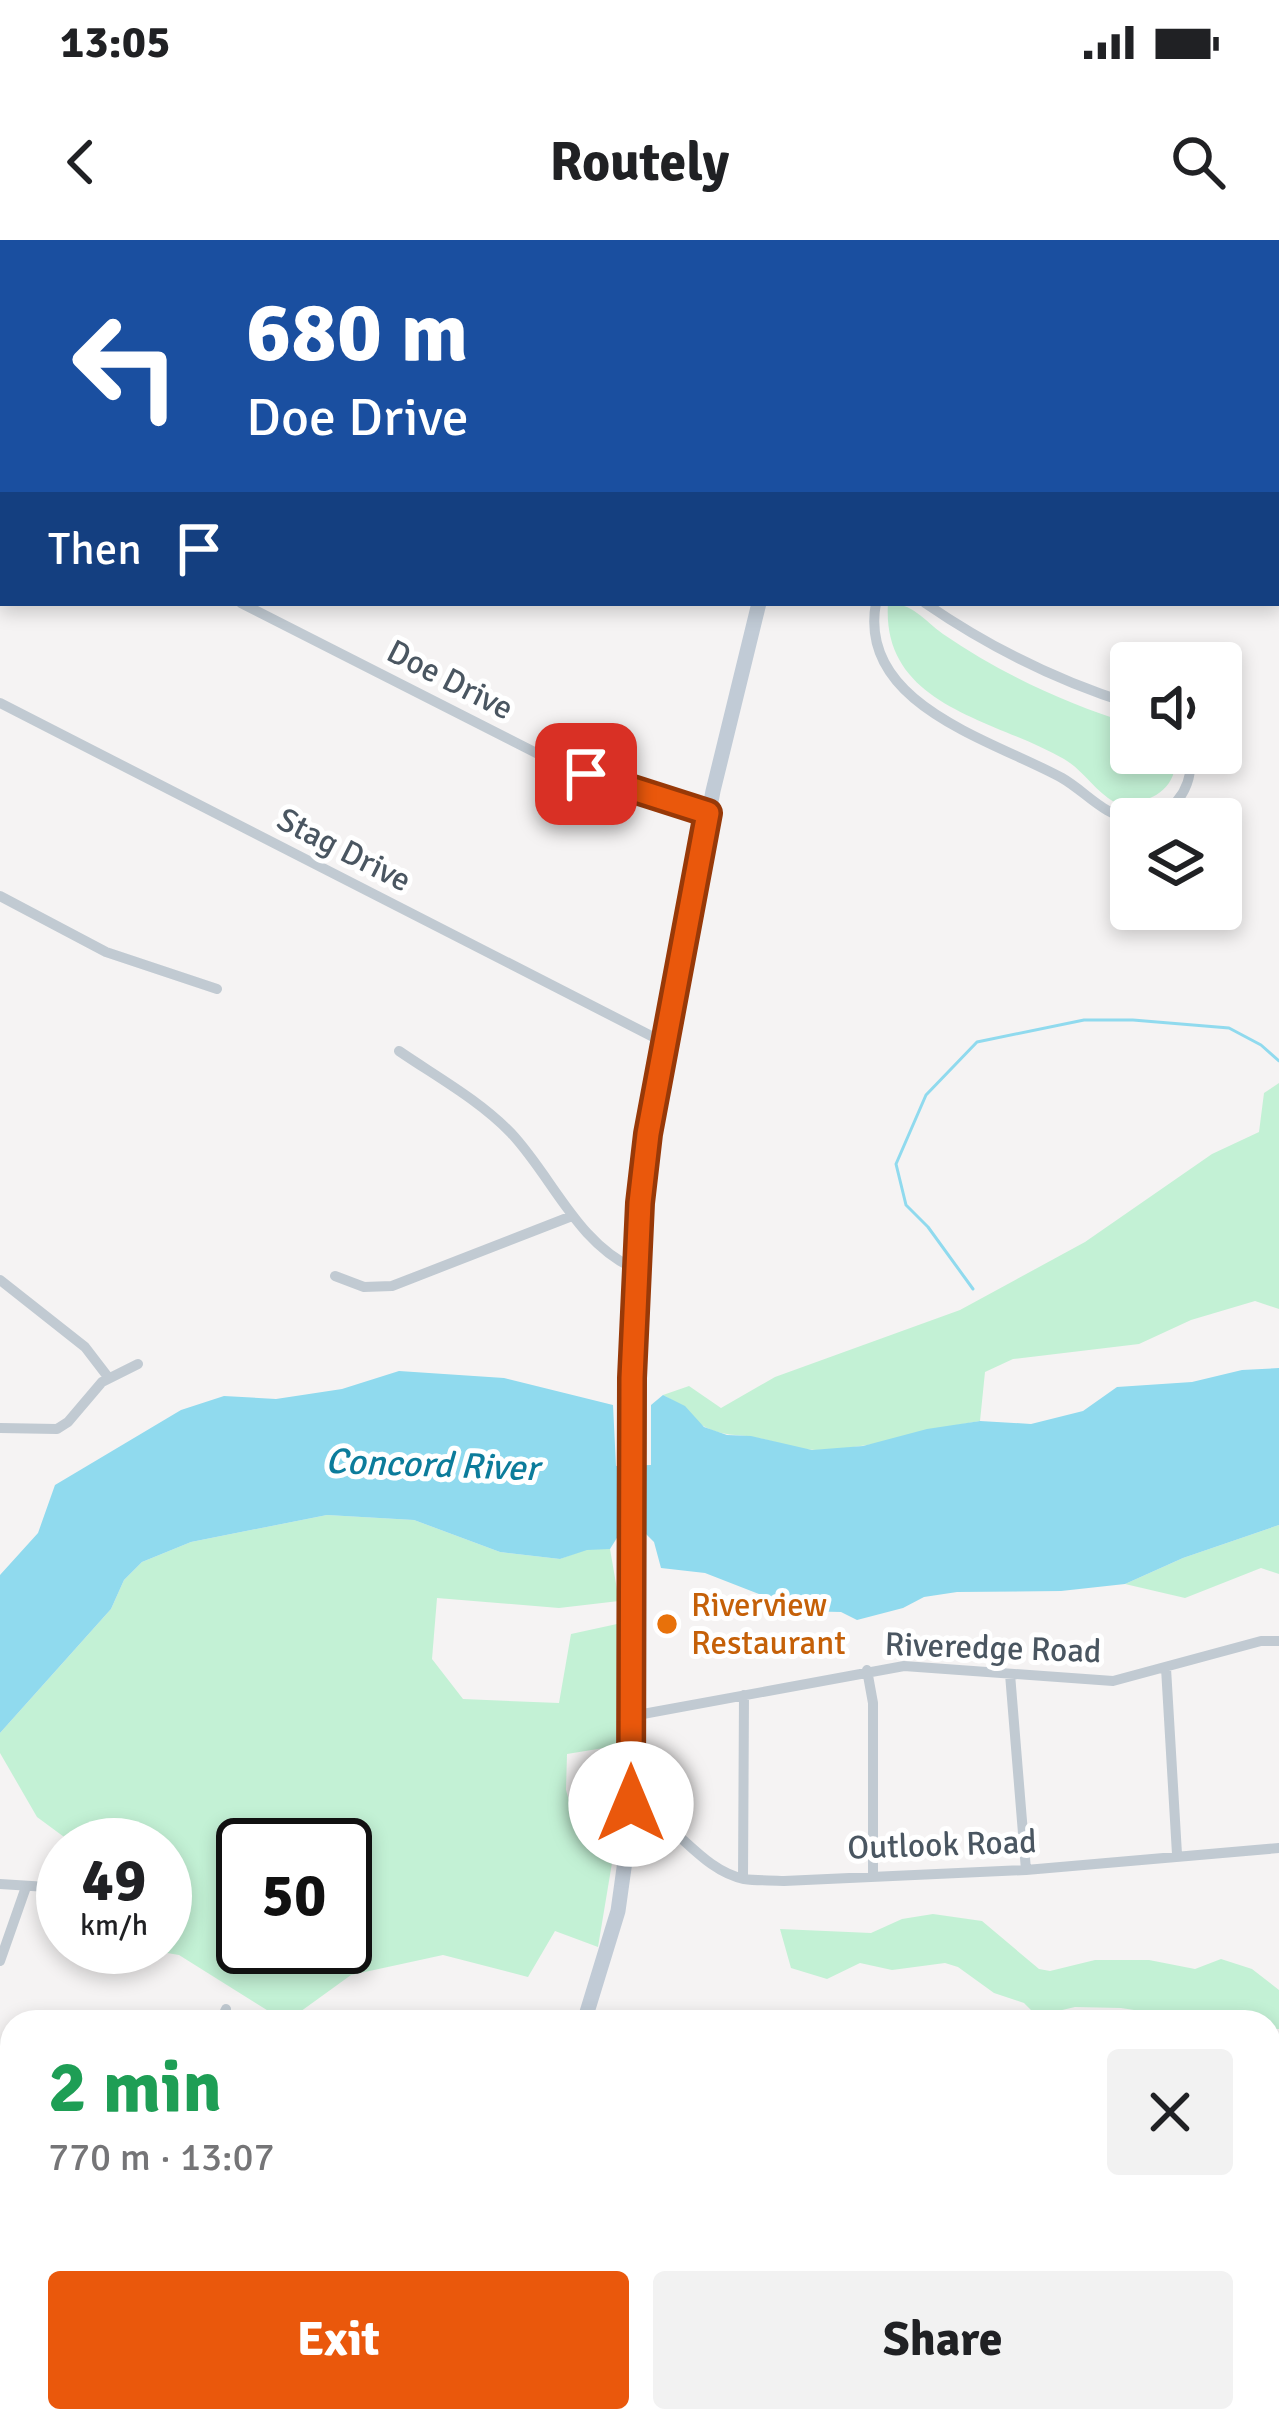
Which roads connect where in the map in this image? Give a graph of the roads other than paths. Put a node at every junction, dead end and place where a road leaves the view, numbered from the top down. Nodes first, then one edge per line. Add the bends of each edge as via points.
1 (247, 606) edge
2 (757, 606) edge
3 (876, 606) edge
4 (930, 606) edge
5 (1110, 696) edge
6 (0, 704) edge
7 (1188, 774) edge
8 (708, 813) junction
9 (0, 896) edge
10 (217, 989) dead end
11 (665, 1043) junction
12 (399, 1052) dead end
13 (572, 1216) junction
14 (635, 1269) junction
15 (335, 1276) dead end
16 (0, 1280) edge
17 (138, 1364) dead end
18 (108, 1377) junction
19 (0, 1428) edge
20 (1279, 1641) edge
21 (1166, 1668) junction
22 (867, 1670) junction
23 (1010, 1674) junction
24 (744, 1695) junction
25 (632, 1716) junction
26 (631, 1804) junction
27 (1279, 1848) edge
28 (1177, 1854) junction
29 (1026, 1870) junction
30 (873, 1875) junction
31 (743, 1879) junction
32 (0, 1884) edge
33 (26, 1887) junction
34 (36, 1887) edge
35 (0, 1960) edge
36 (588, 2010) edge

1 - 8 street, Doe Drive via 550,760
2 - 8 main road
3 - 7 street via 878,653 907,690 961,730 1060,777 1116,815 1143,819 1170,808
4 - 5 street via 1036,668
6 - 11 street, Stag Drive
8 - 11 main road
9 - 10 street via 115,956
11 - 14 main road
12 - 13 street via 500,1122
13 - 14 street
13 - 15 street via 392,1286
14 - 25 main road
16 - 18 street via 85,1347
17 - 18 street
18 - 19 street via 68,1422
20 - 21 street, Riveredge Road
21 - 23 street, Riveredge Road via 1107,1682
21 - 28 street
22 - 23 street, Riveredge Road
22 - 24 street, Riveredge Road
22 - 30 street
23 - 29 street
24 - 25 street, Riveredge Road
24 - 31 street
25 - 26 main road
26 - 31 street
26 - 36 main road via 618,1911
27 - 28 street, Outlook Road
28 - 29 street, Outlook Road
29 - 30 street, Outlook Road
30 - 31 street, Outlook Road
32 - 33 street
33 - 34 street
33 - 35 street

